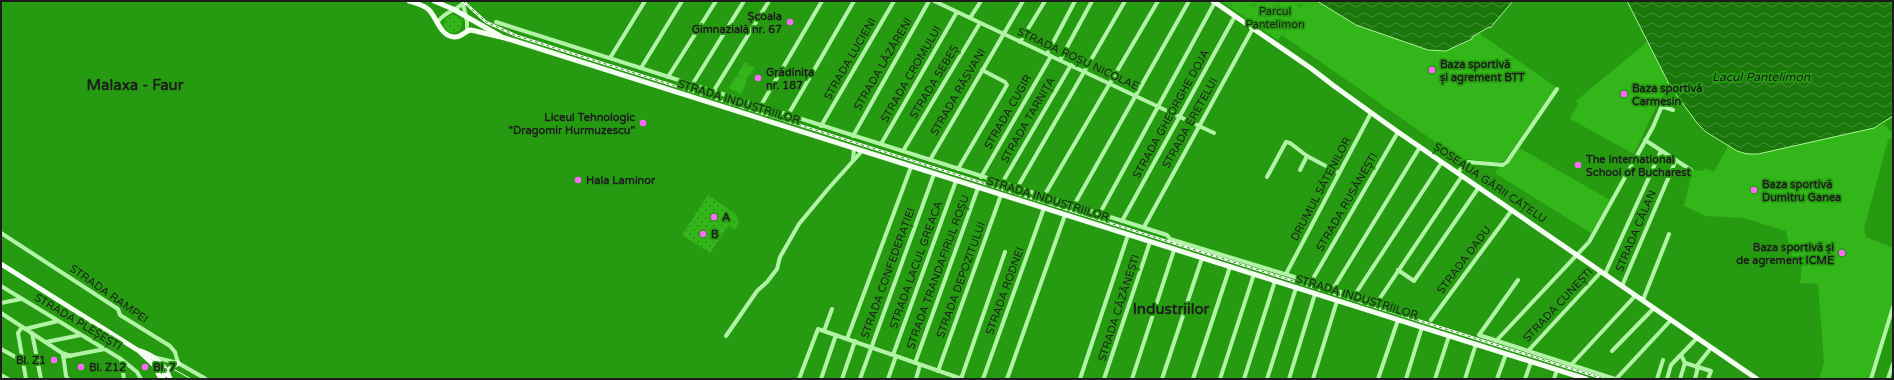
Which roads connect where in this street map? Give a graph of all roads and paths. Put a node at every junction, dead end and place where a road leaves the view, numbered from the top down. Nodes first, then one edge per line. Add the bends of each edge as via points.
1 (409, 1) edge
2 (434, 1) edge
3 (645, 1) edge
4 (682, 1) edge
5 (716, 1) edge
6 (744, 1) edge
7 (769, 1) edge
8 (822, 1) edge
9 (854, 1) edge
10 (894, 1) edge
11 (929, 1) edge
12 (934, 1) edge
13 (981, 1) edge
14 (1023, 1) edge
15 (1045, 1) edge
16 (1075, 1) edge
17 (1092, 1) edge
18 (1125, 1) edge
19 (1158, 1) edge
20 (1189, 1) edge
21 (1214, 2) edge
22 (464, 3) edge
23 (942, 3) edge
24 (453, 9) junction
25 (957, 12) junction
26 (466, 16) junction
27 (1235, 16) junction
28 (970, 18) junction
29 (437, 22) junction
30 (496, 22) dead end
31 (980, 23) junction
32 (1253, 28) junction
33 (467, 31) junction
34 (1003, 33) junction
35 (505, 38) junction
36 (1020, 42) junction
37 (1047, 54) junction
38 (1051, 56) junction
39 (610, 58) junction
40 (1060, 60) junction
41 (1071, 65) junction
42 (641, 68) junction
43 (982, 70) junction
44 (1084, 72) junction
45 (668, 78) junction
46 (1109, 83) junction
47 (692, 85) junction
48 (1557, 89) dead end
49 (713, 92) junction
50 (1136, 96) junction
51 (1158, 106) junction
52 (760, 107) junction
53 (1672, 110) dead end
54 (1371, 113) junction
55 (788, 116) junction
56 (1179, 116) junction
57 (1199, 125) junction
58 (821, 126) junction
59 (1214, 132) dead end
60 (1398, 132) junction
61 (853, 136) junction
62 (1645, 140) junction
63 (881, 144) junction
64 (1420, 147) junction
65 (854, 149) junction
66 (862, 151) junction
67 (903, 151) junction
68 (1661, 151) junction
69 (1307, 156) junction
70 (930, 160) junction
71 (1676, 160) junction
72 (852, 161) junction
73 (1442, 162) junction
74 (911, 167) junction
75 (958, 169) junction
76 (1300, 170) dead end
77 (1691, 170) dead end
78 (1339, 173) junction
79 (934, 174) junction
80 (1460, 174) junction
81 (981, 176) junction
82 (1267, 177) dead end
83 (956, 181) junction
84 (1002, 183) junction
85 (1478, 187) junction
86 (978, 188) junction
87 (1018, 188) junction
88 (1000, 195) junction
89 (1044, 196) junction
90 (1074, 205) junction
91 (1044, 208) junction
92 (1512, 210) junction
93 (1100, 213) junction
94 (1065, 215) junction
95 (1122, 220) junction
96 (1144, 227) junction
97 (1, 233) edge
98 (1668, 234) dead end
99 (1128, 235) junction
100 (1150, 242) junction
101 (1174, 250) junction
102 (1005, 252) dead end
103 (1576, 254) junction
104 (1202, 258) junction
105 (1, 264) edge
106 (1230, 267) junction
107 (1398, 270) junction
108 (1603, 273) junction
109 (1254, 274) junction
110 (1286, 274) junction
111 (1518, 280) dead end
112 (1275, 281) junction
113 (1311, 282) junction
114 (1, 286) edge
115 (1622, 286) junction
116 (1296, 288) junction
117 (1333, 289) junction
118 (1315, 294) junction
119 (1636, 295) junction
120 (1354, 296) junction
121 (21, 298) junction
122 (1643, 300) junction
123 (1337, 301) junction
124 (1, 302) edge
125 (1893, 307) edge
126 (832, 308) dead end
127 (1654, 308) junction
128 (1, 313) edge
129 (1398, 320) junction
130 (1431, 320) dead end
131 (1672, 320) junction
132 (59, 321) junction
133 (1422, 327) junction
134 (24, 328) junction
135 (822, 330) junction
136 (32, 333) junction
137 (82, 335) junction
138 (836, 335) junction
139 (726, 336) dead end
140 (1449, 336) junction
141 (1697, 338) junction
142 (847, 339) junction
143 (855, 341) junction
144 (1496, 341) junction
145 (46, 342) junction
146 (1476, 344) junction
147 (871, 347) junction
148 (1711, 348) junction
149 (1, 349) edge
150 (105, 349) junction
151 (139, 351) junction
152 (1528, 351) junction
153 (1612, 351) dead end
154 (1506, 354) junction
155 (63, 355) junction
156 (894, 355) junction
157 (1681, 355) junction
158 (152, 356) junction
159 (121, 359) junction
160 (23, 360) junction
161 (1663, 360) dead end
162 (1531, 362) junction
163 (178, 363) junction
164 (915, 363) junction
165 (1685, 363) junction
166 (1893, 364) edge
167 (920, 365) junction
168 (1571, 365) junction
169 (1697, 367) junction
170 (1557, 370) junction
171 (167, 371) junction
172 (938, 371) junction
173 (946, 374) junction
174 (1, 375) edge
175 (1572, 377) edge
176 (8, 379) edge
177 (26, 379) edge
178 (40, 379) edge
179 (68, 379) edge
180 (124, 379) edge
181 (141, 379) edge
182 (161, 379) edge
183 (170, 379) edge
184 (206, 379) edge
185 (799, 379) edge
186 (821, 379) edge
187 (842, 379) edge
188 (860, 379) edge
189 (888, 379) edge
190 (916, 379) edge
191 (944, 379) edge
192 (961, 379) edge
193 (983, 379) edge
194 (1007, 379) edge
195 (1080, 379) edge
196 (1104, 379) edge
197 (1132, 379) edge
198 (1162, 379) edge
199 (1194, 379) edge
200 (1220, 379) edge
201 (1244, 379) edge
202 (1267, 379) edge
203 (1289, 379) edge
204 (1313, 379) edge
205 (1378, 379) edge
206 (1406, 379) edge
207 (1434, 379) edge
208 (1465, 379) edge
209 (1497, 379) edge
210 (1525, 379) edge
211 (1554, 379) edge
212 (1586, 379) edge
213 (1616, 379) edge
214 (1657, 379) edge
215 (1667, 379) edge
216 (1680, 379) edge
217 (1695, 379) edge
218 (1708, 379) edge
219 (1757, 379) edge
220 (1871, 379) edge
221 (1888, 379) edge

1 - 29 main road via 426,7
2 - 24 main road, STRADA INDUSTRIILOR
3 - 39 street
4 - 42 street
5 - 45 street
6 - 47 street
7 - 49 street
8 - 52 street
9 - 55 street
10 - 58 street, STRADA LUCIENI
11 - 61 street, STRADA LĂZĂRENI
12 - 23 street, STRADA ROȘU NICOLAE
13 - 28 street
14 - 34 street, STRADA RĂSVANI
15 - 36 street
16 - 37 street
17 - 40 street
18 - 44 street
19 - 46 street
20 - 50 street
21 - 27 main road, ȘOSEAUA GĂRII CĂȚELU
21 - 51 street
22 - 24 street
22 - 26 street
23 - 25 street, STRADA ROȘU NICOLAE
24 - 26 main road, STRADA INDUSTRIILOR
24 - 29 street via 443,14
25 - 28 street, STRADA ROȘU NICOLAE
25 - 63 street, STRADA CROMULUI
26 - 33 street
26 - 35 main road, STRADA INDUSTRIILOR
27 - 32 main road, ȘOSEAUA GĂRII CĂȚELU
27 - 56 street, STRADA GHEORGHE DOJA
28 - 31 street, STRADA ROȘU NICOLAE
29 - 33 main road, STRADA INDUSTRIILOR via 445,34 457,37
30 - 39 street
31 - 34 street, STRADA ROȘU NICOLAE
31 - 67 street, STRADA SEBEȘ
32 - 54 main road, ȘOSEAUA GĂRII CĂȚELU
32 - 57 street, STRADA ERETELUI
33 - 35 main road, STRADA INDUSTRIILOR
34 - 36 street, STRADA ROȘU NICOLAE
34 - 43 street, STRADA RĂSVANI
35 - 65 main road, STRADA INDUSTRIILOR
36 - 37 street, STRADA ROȘU NICOLAE
37 - 38 street, STRADA ROȘU NICOLAE
38 - 40 street, STRADA ROȘU NICOLAE
38 - 81 street, STRADA CUGIR
39 - 42 street
40 - 41 street, STRADA ROȘU NICOLAE
41 - 44 street, STRADA ROȘU NICOLAE
41 - 84 street, STRADA TARNIȚA
42 - 45 street
43 - 70 street, STRADA RĂSVANI
43 - 75 street via 1006,82 1007,85
44 - 46 street, STRADA ROȘU NICOLAE
44 - 87 street
45 - 47 street
46 - 50 street, STRADA ROȘU NICOLAE
46 - 89 street
47 - 49 street
48 - 80 street via 1507,162 1502,165 1468,162
49 - 52 street
50 - 51 street, STRADA ROȘU NICOLAE
50 - 90 street
51 - 56 street, STRADA ROȘU NICOLAE
51 - 93 street
52 - 55 street
53 - 62 street via 1664,106 1661,108
54 - 60 main road, ȘOSEAUA GĂRII CĂȚELU
54 - 78 street, DRUMUL SĂTENILOR
55 - 58 street
56 - 57 street, STRADA ROȘU NICOLAE
56 - 95 street, STRADA GHEORGHE DOJA
57 - 59 street, STRADA ROȘU NICOLAE
57 - 96 street, STRADA ERETELUI
58 - 61 street
60 - 64 main road, ȘOSEAUA GĂRII CĂȚELU
60 - 113 street, STRADA RUSĂNEȘTI
61 - 63 street
62 - 68 street
62 - 103 street via 1592,238
63 - 67 street
64 - 73 main road, ȘOSEAUA GĂRII CĂȚELU
64 - 117 street
65 - 66 main road, STRADA INDUSTRIILOR
65 - 72 street
66 - 72 street
66 - 74 main road, STRADA INDUSTRIILOR
67 - 70 street
68 - 71 street
68 - 108 street, STRADA CUNEȘTI
69 - 76 street
69 - 78 street
69 - 82 street via 1286,142
70 - 75 street
71 - 77 street
71 - 115 street, STRADA CĂLAN
72 - 139 street via 799,224 780,257 777,269 757,291
73 - 80 main road, ȘOSEAUA GĂRII CĂȚELU
73 - 120 street
74 - 79 main road, STRADA INDUSTRIILOR
74 - 142 street
75 - 81 street
78 - 110 street, DRUMUL SĂTENILOR
79 - 83 main road, STRADA INDUSTRIILOR
79 - 147 street, STRADA CONFEDERAȚIEI
80 - 85 main road, ȘOSEAUA GĂRII CĂȚELU
80 - 107 street
81 - 84 street
83 - 86 main road, STRADA INDUSTRIILOR
83 - 156 street, STRADA LACUL GREACA
84 - 87 street
85 - 92 main road, ȘOSEAUA GĂRII CĂȚELU
85 - 107 street via 1414,281
86 - 88 main road, STRADA INDUSTRIILOR
86 - 164 street, STRADA TRANDAFIRUL ROȘU
87 - 89 street
88 - 91 main road, STRADA INDUSTRIILOR
88 - 172 street, STRADA DEPOZITULUI
89 - 90 street
90 - 93 street
91 - 94 main road, STRADA INDUSTRIILOR
91 - 193 street, STRADA RODNEI
92 - 103 main road, ȘOSEAUA GĂRII CĂȚELU
92 - 130 street, STRADA DADU
93 - 95 street
94 - 99 main road, STRADA INDUSTRIILOR
94 - 194 street
95 - 96 street
96 - 110 street via 1168,235 1170,239
97 - 163 street, STRADA RAMPEI via 118,309 120,315 170,346
98 - 122 street
99 - 100 main road, STRADA INDUSTRIILOR
99 - 195 street
100 - 101 main road, STRADA INDUSTRIILOR
100 - 196 street, STRADA CĂZĂNEȘTI
101 - 104 main road, STRADA INDUSTRIILOR
101 - 197 street
102 - 192 street
103 - 108 main road, ȘOSEAUA GĂRII CĂȚELU
103 - 144 street
104 - 106 main road, STRADA INDUSTRIILOR
104 - 198 street
105 - 151 main road
106 - 109 main road, STRADA INDUSTRIILOR
106 - 199 street
107 - 120 street via 1376,304
108 - 115 main road, ȘOSEAUA GĂRII CĂȚELU
108 - 152 street, STRADA CUNEȘTI
109 - 112 main road, STRADA INDUSTRIILOR
109 - 200 street
110 - 113 street
111 - 144 street via 1479,335
112 - 116 main road, STRADA INDUSTRIILOR
112 - 201 street
113 - 117 street
114 - 121 street, STRADA PLEȘEȘTI
115 - 119 main road, ȘOSEAUA GĂRII CĂȚELU
116 - 118 main road, STRADA INDUSTRIILOR
116 - 202 street
117 - 120 street
118 - 123 main road, STRADA INDUSTRIILOR
118 - 203 street
119 - 122 main road, ȘOSEAUA GĂRII CĂȚELU
119 - 168 street
121 - 124 street
121 - 132 street, STRADA PLEȘEȘTI
122 - 127 main road, ȘOSEAUA GĂRII CĂȚELU
123 - 129 main road, STRADA INDUSTRIILOR
123 - 204 street
125 - 220 street
126 - 135 street
127 - 131 main road, ȘOSEAUA GĂRII CĂȚELU
127 - 153 street
128 - 134 street
129 - 133 main road, STRADA INDUSTRIILOR
129 - 205 street
131 - 141 main road, ȘOSEAUA GĂRII CĂȚELU
131 - 213 street
132 - 134 street
132 - 137 street, STRADA PLEȘEȘTI
133 - 140 main road, STRADA INDUSTRIILOR
133 - 206 street
134 - 136 street
134 - 160 street via 18,333
135 - 138 street
135 - 185 street via 816,331
136 - 145 street
136 - 178 street
137 - 145 street
137 - 150 street, STRADA PLEȘEȘTI
138 - 142 street
138 - 186 street
140 - 146 main road, STRADA INDUSTRIILOR
140 - 207 street
141 - 148 main road, ȘOSEAUA GĂRII CĂȚELU
141 - 157 street
142 - 143 street
143 - 147 street
143 - 187 street
144 - 152 street
145 - 155 street
146 - 154 main road, STRADA INDUSTRIILOR
146 - 208 street
147 - 156 street
147 - 188 street, STRADA CONFEDERAȚIEI
148 - 169 street
148 - 219 main road, ȘOSEAUA GĂRII CĂȚELU
149 - 160 street
150 - 155 street via 71,356
150 - 159 street, STRADA PLEȘEȘTI
151 - 158 main road
151 - 182 main road via 154,365
152 - 168 street
154 - 162 main road, STRADA INDUSTRIILOR
154 - 209 street
155 - 179 street
156 - 164 street
156 - 189 street, STRADA LACUL GREACA
157 - 165 street
157 - 215 street via 1671,365
158 - 163 street
158 - 171 main road
159 - 180 street
159 - 181 street, STRADA PLEȘEȘTI via 137,372
160 - 177 street
161 - 214 street
162 - 170 main road, STRADA INDUSTRIILOR
162 - 210 street
163 - 171 main road
163 - 184 street
164 - 167 street
165 - 169 street
165 - 216 street
166 - 221 street
167 - 172 street
167 - 190 street, STRADA TRANDAFIRUL ROȘU
168 - 213 street
169 - 217 street
169 - 218 street via 1711,371
170 - 175 main road, STRADA INDUSTRIILOR
170 - 211 street
171 - 182 main road
171 - 183 main road
172 - 173 street
173 - 191 street
173 - 192 street
174 - 176 street
175 - 212 main road, STRADA INDUSTRIILOR

